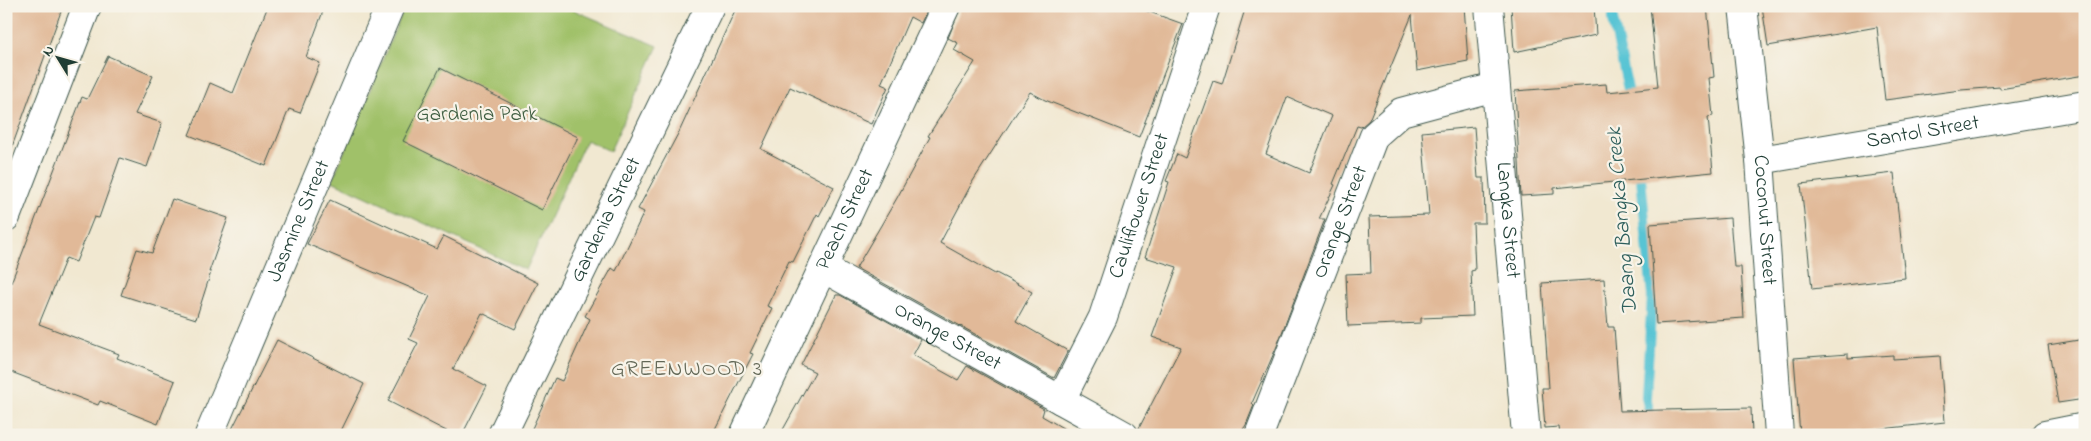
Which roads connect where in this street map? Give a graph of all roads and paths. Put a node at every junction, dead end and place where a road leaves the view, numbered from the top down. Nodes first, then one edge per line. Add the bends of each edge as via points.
1 (88, 6) edge
2 (390, 6) edge
3 (710, 6) edge
4 (946, 6) edge
5 (1206, 6) edge
6 (1489, 6) edge
7 (1743, 6) edge
8 (1495, 87) junction
9 (2085, 105) edge
10 (1760, 160) junction
11 (6, 217) edge
12 (823, 268) junction
13 (1061, 400) junction
14 (2085, 427) edge
15 (209, 435) edge
16 (502, 435) edge
17 (744, 435) edge
18 (1124, 435) edge
19 (1259, 435) edge
20 (1526, 435) edge
21 (1779, 435) edge
22 (2045, 435) edge

1 - 11 street
2 - 15 street, Jasmine Street
3 - 16 street, Gardenia Street
4 - 12 street, Peach Street
5 - 13 street, Cauliflower Street via 1103,317
6 - 8 street, Langka Street
7 - 10 street, Coconut Street
8 - 19 street, Orange Street via 1401,112 1374,136
8 - 20 street, Langka Street
9 - 10 street, Santol Street
10 - 21 street, Coconut Street
12 - 13 street, Orange Street
12 - 17 street, Peach Street
13 - 18 street, Orange Street
14 - 22 street

